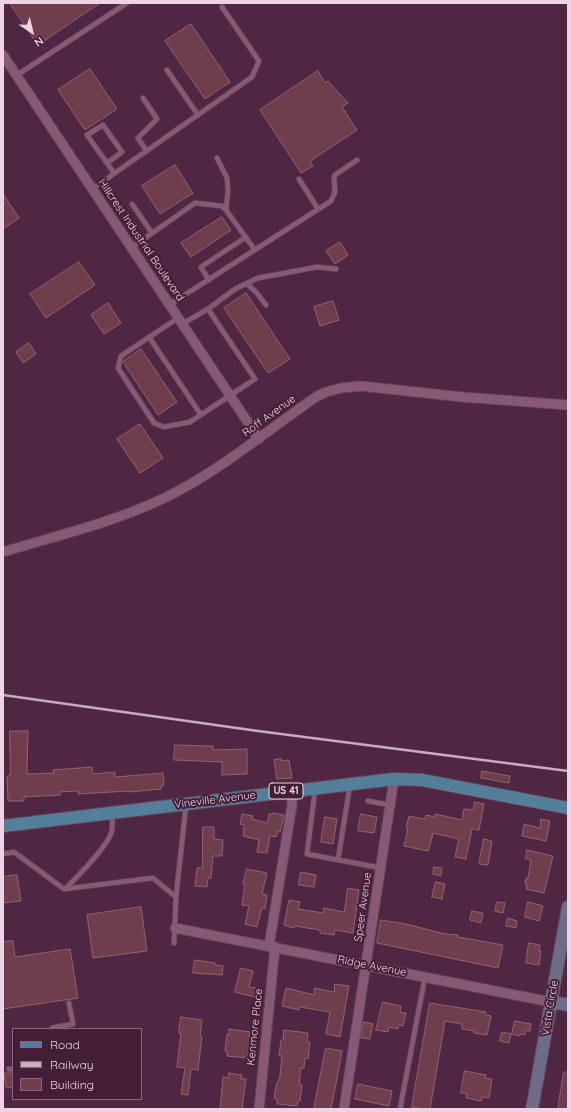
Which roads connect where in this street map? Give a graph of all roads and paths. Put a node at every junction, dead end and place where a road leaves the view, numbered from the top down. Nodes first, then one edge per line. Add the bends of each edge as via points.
1 (127, 3) edge
2 (222, 7) dead end
3 (3, 55) edge
4 (168, 70) dead end
5 (17, 75) junction
6 (143, 98) dead end
7 (198, 115) junction
8 (146, 150) junction
9 (217, 158) dead end
10 (357, 160) dead end
11 (107, 163) junction
12 (114, 173) junction
13 (299, 179) dead end
14 (92, 188) junction
15 (132, 204) dead end
16 (318, 209) junction
17 (226, 210) junction
18 (152, 233) junction
19 (246, 237) junction
20 (131, 248) junction
21 (254, 250) junction
22 (336, 269) dead end
23 (209, 280) junction
24 (247, 284) junction
25 (266, 304) dead end
26 (170, 305) junction
27 (208, 308) junction
28 (180, 321) junction
29 (149, 337) junction
30 (230, 396) junction
31 (568, 405) edge
32 (201, 415) junction
33 (259, 439) junction
34 (3, 552) edge
35 (394, 779) junction
36 (350, 784) junction
37 (315, 788) junction
38 (292, 790) junction
39 (368, 801) dead end
40 (186, 803) junction
41 (390, 804) junction
42 (568, 808) edge
43 (112, 812) junction
44 (3, 826) edge
45 (3, 854) edge
46 (338, 860) junction
47 (380, 868) junction
48 (64, 889) junction
49 (176, 896) junction
50 (568, 907) edge
51 (175, 928) junction
52 (174, 943) dead end
53 (272, 946) junction
54 (366, 966) junction
55 (426, 977) junction
56 (551, 1002) junction
57 (69, 1003) dead end
58 (568, 1005) edge
59 (52, 1028) edge
60 (259, 1109) edge
61 (344, 1109) edge
62 (400, 1109) edge
63 (532, 1109) edge

1 - 5 lane
2 - 7 lane via 259,61 252,77
3 - 5 street, Hillcrest Industrial Boulevard
4 - 7 lane
5 - 14 street, Hillcrest Industrial Boulevard
6 - 8 lane via 157,119 138,138
7 - 8 lane
8 - 12 lane
9 - 17 lane via 227,178
10 - 16 lane via 335,175 335,192 331,201
11 - 11 lane via 87,135 103,125 122,152
11 - 12 lane
12 - 14 lane
13 - 16 lane
14 - 20 street, Hillcrest Industrial Boulevard
15 - 18 lane
16 - 21 lane
17 - 18 lane via 222,206 195,203
17 - 19 lane
18 - 20 lane
19 - 21 lane
19 - 23 lane via 201,266
20 - 26 street, Hillcrest Industrial Boulevard
21 - 23 lane
22 - 24 lane via 317,267 258,278
23 - 26 lane
24 - 25 lane
24 - 27 lane
26 - 28 street, Hillcrest Industrial Boulevard
27 - 28 lane
27 - 30 lane via 255,379
28 - 29 lane
28 - 30 street, Hillcrest Industrial Boulevard
29 - 32 lane
29 - 32 lane via 121,356 118,368 154,423 164,428 190,422
30 - 32 lane
30 - 33 street, Hillcrest Industrial Boulevard
31 - 33 street, Roff Avenue via 361,386 348,387 316,397
33 - 34 street, Roff Avenue via 180,490 128,514
35 - 36 main road, Vineville Avenue / US 41
35 - 41 street, Speer Avenue
35 - 42 main road, Vineville Avenue / US 41 via 422,780
36 - 37 main road, Vineville Avenue / US 41
36 - 46 lane
37 - 38 main road, Vineville Avenue / US 41
37 - 46 lane via 307,854
38 - 40 main road, Vineville Avenue / US 41
38 - 53 street, Kenmore Place
39 - 41 lane
40 - 43 main road, Vineville Avenue / US 41
40 - 49 lane
41 - 47 street, Speer Avenue
43 - 44 main road, Vineville Avenue / US 41
43 - 48 lane via 112,831 109,838 92,862
45 - 48 lane via 14,852
46 - 47 lane
47 - 54 street, Speer Avenue
48 - 49 lane via 153,878
49 - 51 lane
50 - 56 street, Vista Circle
51 - 52 lane
51 - 53 street, Ridge Avenue
53 - 54 street, Ridge Avenue
53 - 60 street, Kenmore Place
54 - 55 street, Ridge Avenue
54 - 61 street, Speer Avenue
55 - 56 street, Ridge Avenue
55 - 62 lane
56 - 58 street, Ridge Avenue
56 - 63 street, Vista Circle
57 - 59 lane via 73,1024

